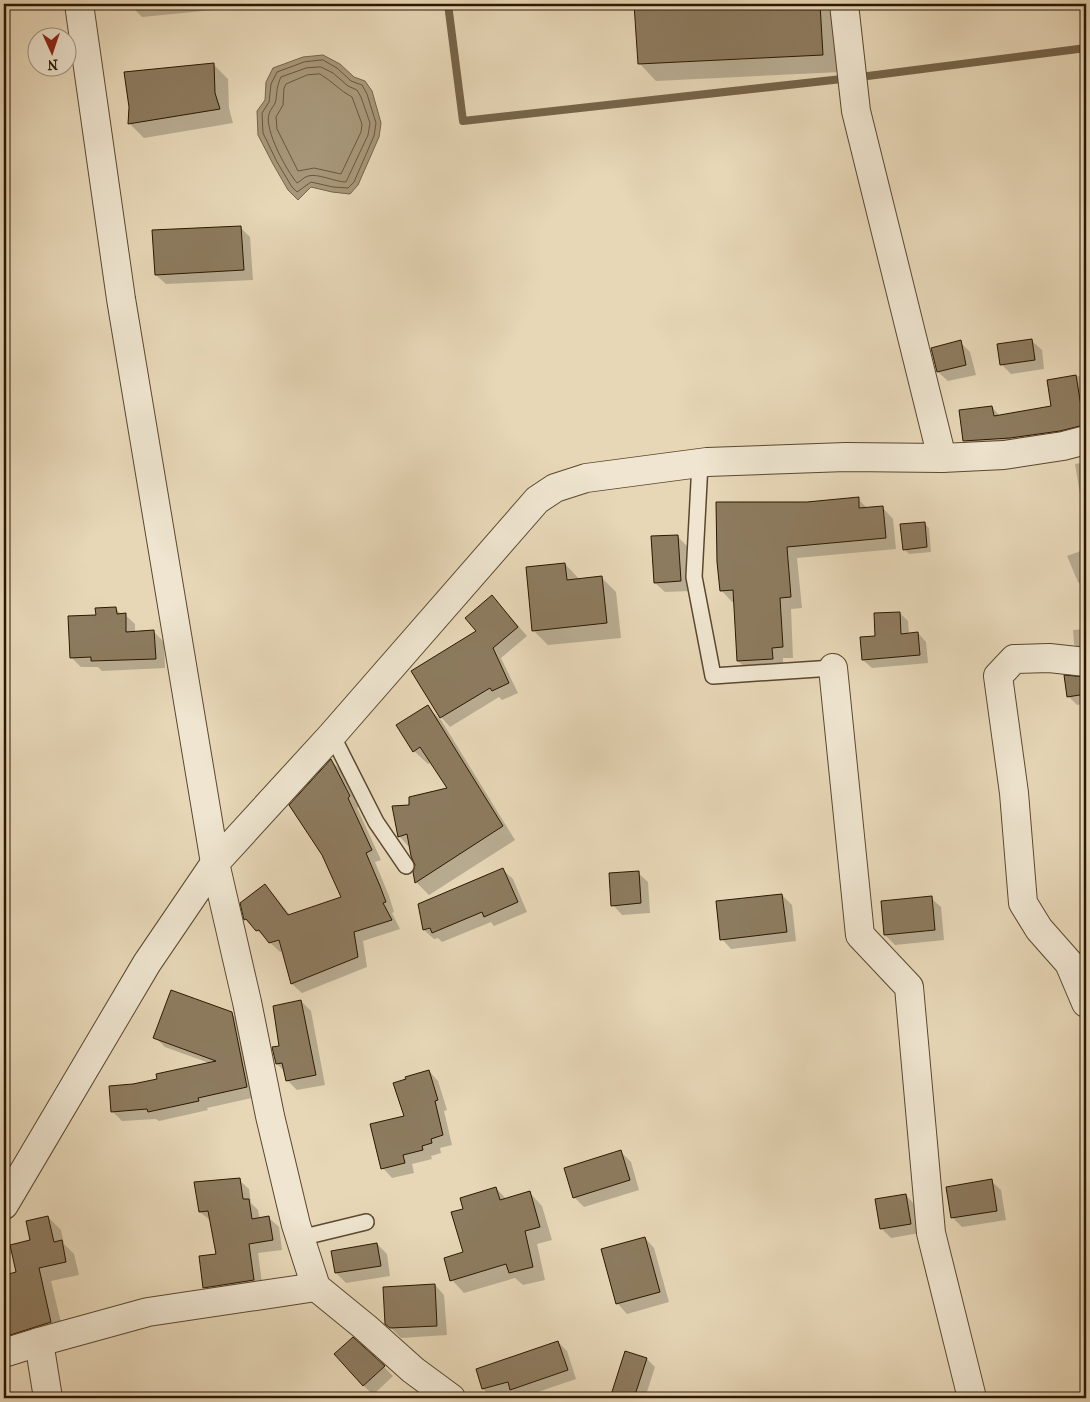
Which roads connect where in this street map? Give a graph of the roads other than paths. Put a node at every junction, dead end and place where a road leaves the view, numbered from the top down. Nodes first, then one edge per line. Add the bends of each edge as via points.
1 (78, 4) edge
2 (844, 4) edge
3 (1086, 440) edge
4 (942, 458) junction
5 (700, 463) junction
6 (1086, 662) edge
7 (832, 668) joint
8 (332, 735) junction
9 (215, 863) junction
10 (406, 866) dead end
11 (1086, 1003) edge
12 (4, 1205) edge
13 (366, 1222) dead end
14 (300, 1238) junction
15 (316, 1287) junction
16 (40, 1342) junction
17 (4, 1353) edge
18 (48, 1398) edge
19 (451, 1398) edge
20 (972, 1398) edge

1 - 9 street via 123,309
2 - 4 street via 856,112
3 - 4 street via 1004,455
4 - 5 street via 846,457
5 - 7 lane via 694,577 713,676
5 - 8 street via 586,478 555,488 537,500
6 - 11 street via 1014,659 998,676 1014,793 1023,903 1039,929 1069,963
7 - 20 street via 860,935 909,987 931,1233
8 - 9 street
8 - 10 lane via 376,822
9 - 12 street via 147,963
9 - 14 street
13 - 14 lane
14 - 15 street
15 - 16 street via 148,1312
15 - 19 street via 413,1370
16 - 17 street
16 - 18 street

